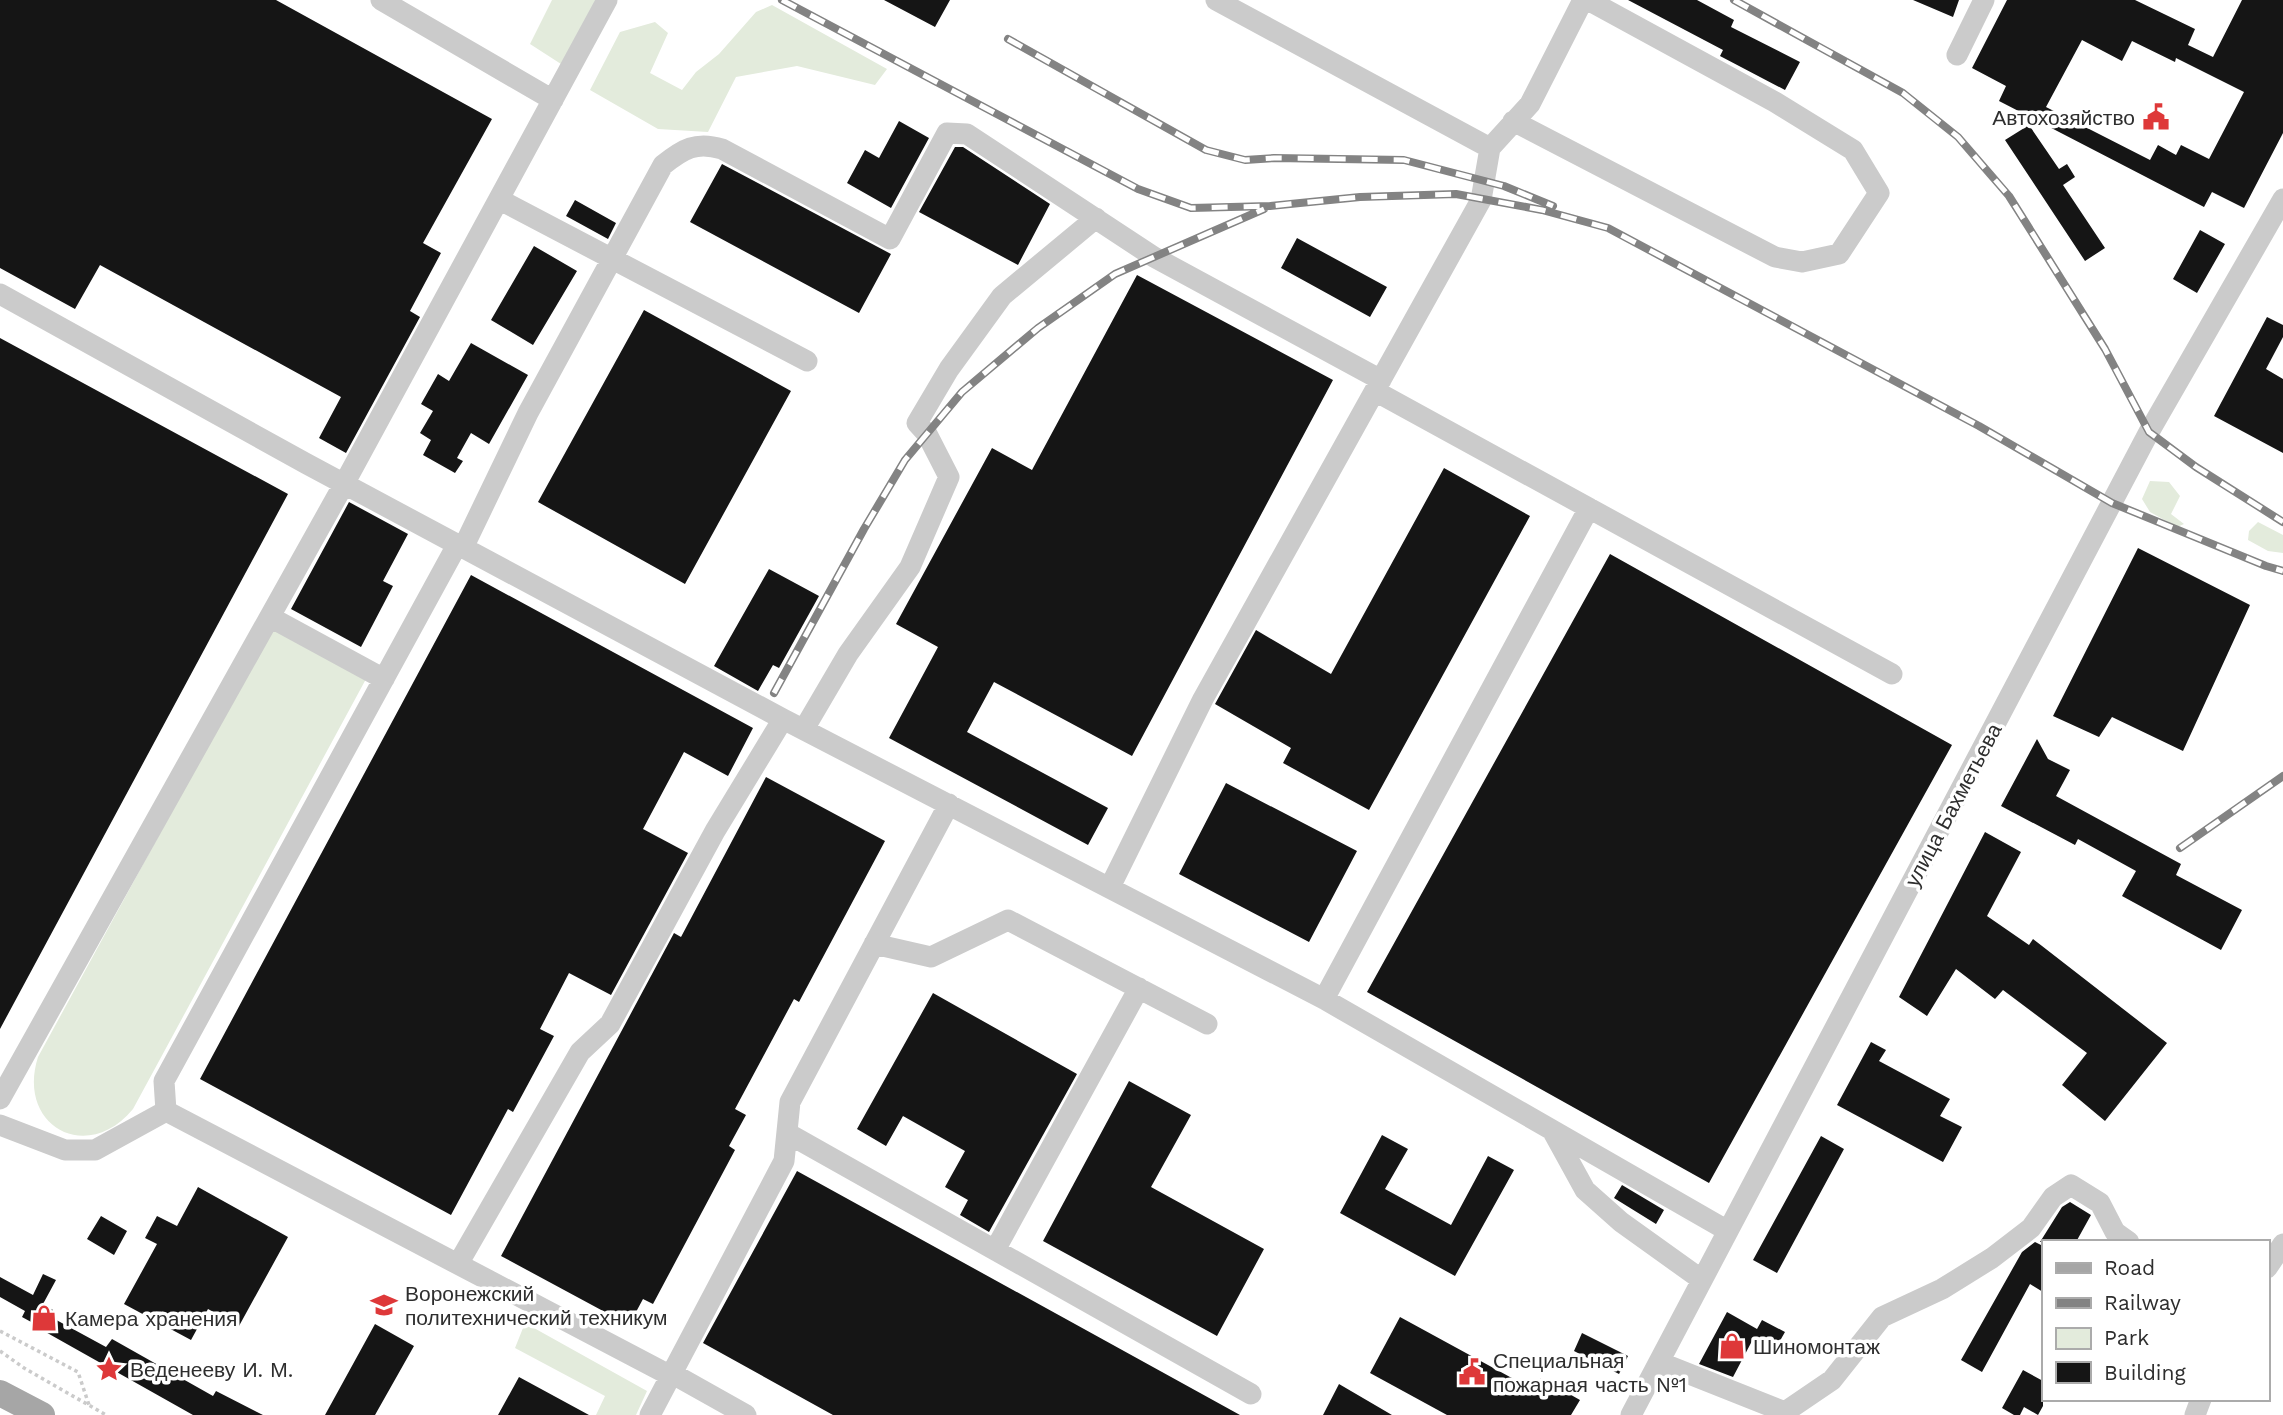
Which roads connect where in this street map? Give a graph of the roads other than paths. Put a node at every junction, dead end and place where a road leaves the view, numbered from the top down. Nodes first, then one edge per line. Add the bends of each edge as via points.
1 (381, 0) edge
2 (607, 0) edge
3 (1216, 0) edge
4 (1586, 0) edge
5 (1984, 0) edge
6 (1957, 55) dead end
7 (553, 100) junction
8 (1513, 121) junction
9 (1490, 148) junction
10 (2283, 199) edge
11 (500, 200) junction
12 (1096, 218) junction
13 (611, 260) junction
14 (0, 294) edge
15 (807, 361) dead end
16 (1378, 385) junction
17 (344, 484) junction
18 (1589, 508) junction
19 (460, 546) junction
20 (270, 617) junction
21 (1892, 674) dead end
22 (384, 679) junction
23 (783, 719) junction
24 (804, 729) junction
25 (949, 804) junction
26 (1110, 887) junction
27 (874, 944) junction
28 (1139, 988) junction
29 (1324, 999) junction
30 (1207, 1024) dead end
31 (0, 1099) edge
32 (166, 1111) junction
33 (0, 1125) edge
34 (1552, 1130) junction
35 (787, 1133) junction
36 (1728, 1231) junction
37 (2126, 1240) edge
38 (2283, 1244) edge
39 (995, 1250) junction
40 (458, 1264) junction
41 (2269, 1265) edge
42 (1702, 1280) junction
43 (1659, 1362) junction
44 (672, 1375) junction
45 (0, 1393) edge
46 (1251, 1394) dead end
47 (42, 1415) edge
48 (650, 1415) edge
49 (746, 1415) edge
50 (1631, 1415) edge

1 - 7 street
2 - 7 street
3 - 9 street
4 - 8 street via 1530,104
4 - 8 street via 1775,102 1853,150 1879,193 1839,254 1802,261 1775,257
5 - 6 street
7 - 11 street
8 - 9 street
9 - 16 street via 1481,200
10 - 36 street, улица Бахметьева via 2150,432
11 - 13 street
11 - 17 street
12 - 13 street via 967,134 947,133 890,239 707,145 682,150 663,164
12 - 16 street via 1154,257
12 - 24 street via 1002,296 917,423 949,477 910,567 848,654
13 - 15 street
13 - 19 street
14 - 17 street
16 - 18 street
16 - 26 street via 1203,699
17 - 19 street
17 - 20 street
18 - 21 street
18 - 29 street
19 - 22 street
19 - 23 street
20 - 22 street
20 - 31 street
22 - 32 street via 164,1081
23 - 24 street
23 - 40 street via 715,831 610,1024 580,1052
24 - 25 street
25 - 26 street
25 - 27 street
26 - 29 street
27 - 28 street via 931,957 1009,920
27 - 35 street via 790,1102
28 - 30 street
28 - 39 street
29 - 34 street
32 - 33 street via 95,1150 65,1150
32 - 40 street
34 - 36 street
34 - 42 street via 1585,1190
35 - 39 street
35 - 44 street via 784,1161
36 - 42 street, улица Бахметьева
37 - 43 street via 2115,1232 2100,1203 2071,1185 2053,1197 2031,1228 1992,1258 1942,1289 1882,1317 1832,1380 1785,1412
38 - 41 street
39 - 46 street
40 - 44 street
42 - 43 street, улица Бахметьева
43 - 50 street, улица Бахметьева
44 - 48 street
44 - 49 street
45 - 47 main road

